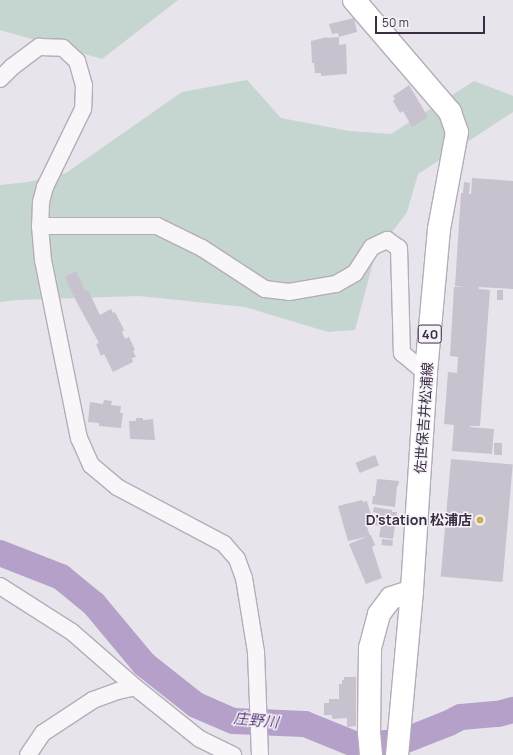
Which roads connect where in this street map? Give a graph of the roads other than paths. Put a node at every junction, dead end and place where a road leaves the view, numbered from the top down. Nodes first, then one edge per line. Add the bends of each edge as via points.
1 (354, 0) edge
2 (0, 79) edge
3 (40, 226) junction
4 (426, 373) junction
5 (0, 586) edge
6 (412, 591) junction
7 (135, 687) junction
8 (370, 747) edge
9 (28, 755) edge
10 (233, 755) edge
11 (260, 755) edge
12 (397, 755) edge

1 - 4 main road, 佐世保吉井松浦線 / 40 via 450,112 457,132 439,229
2 - 3 street via 12,66 39,47 63,48 77,61 84,85 83,109 45,187 41,202
3 - 4 street via 157,226 202,248 265,289 289,292 336,284 355,274 372,247 387,240 398,248 402,353
3 - 11 street via 42,260 64,371 79,438 91,464 116,487 224,544 236,559 244,578 256,652
4 - 6 main road, 佐世保吉井松浦線 / 40
5 - 7 street via 72,632
6 - 8 main road via 391,598 379,614 370,648
6 - 12 main road, 佐世保吉井松浦線 / 40
7 - 9 street via 94,700 43,733
7 - 10 street via 200,739

